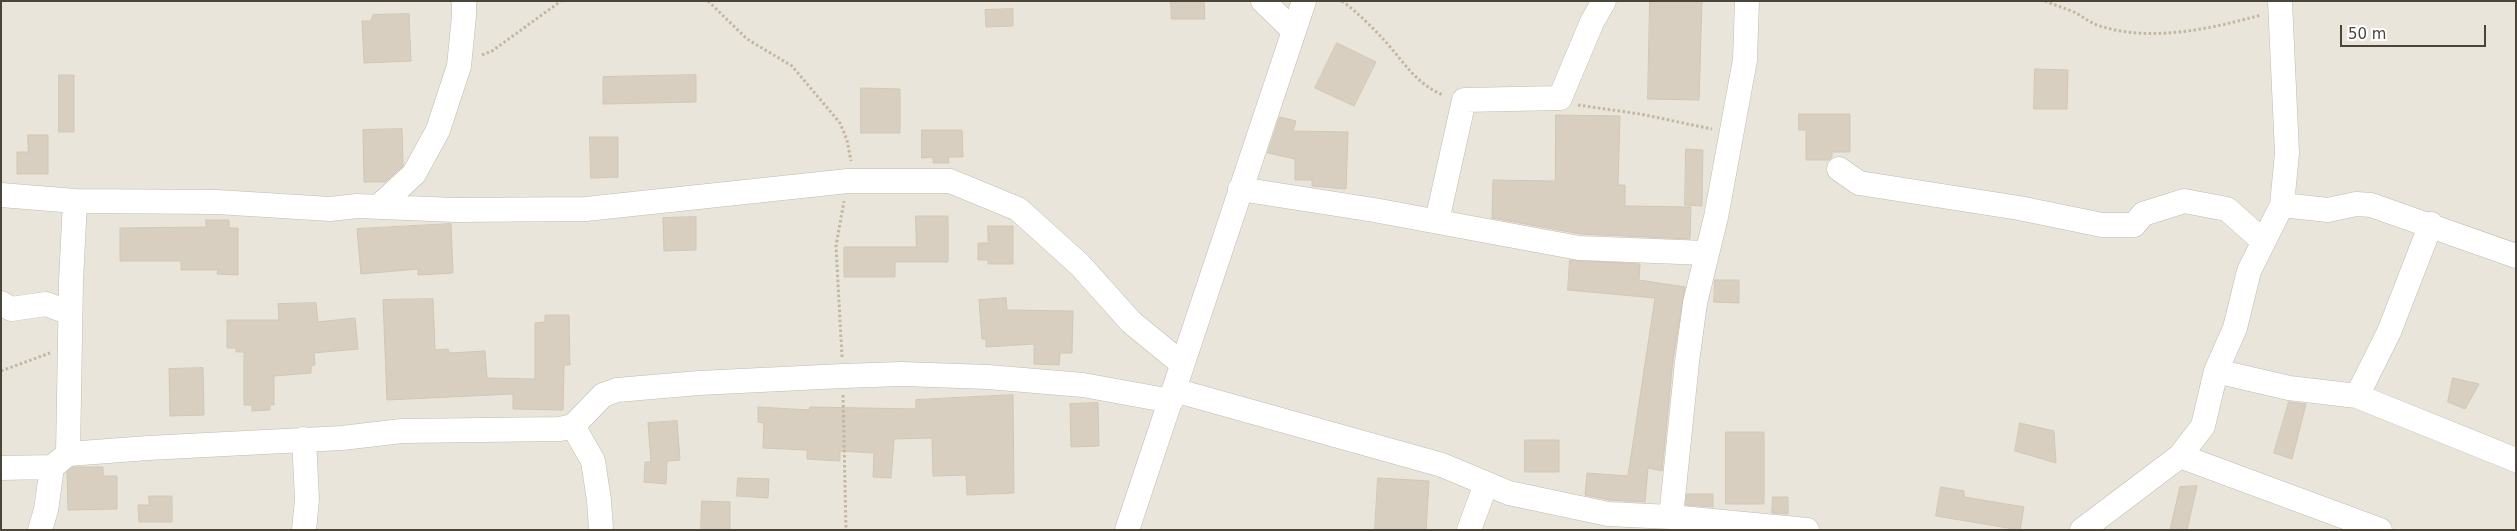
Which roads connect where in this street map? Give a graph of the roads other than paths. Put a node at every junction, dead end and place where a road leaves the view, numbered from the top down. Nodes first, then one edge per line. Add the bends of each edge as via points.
1 (464, 1) edge
2 (1263, 1) edge
3 (1304, 1) edge
4 (1604, 1) edge
5 (1747, 1) edge
6 (2280, 6) edge
7 (1294, 31) junction
8 (1838, 169) dead end
9 (1240, 189) junction
10 (1, 195) edge
11 (76, 201) junction
12 (2282, 205) junction
13 (379, 206) junction
14 (1437, 221) junction
15 (2431, 224) junction
16 (2263, 241) junction
17 (1706, 253) junction
18 (2516, 256) edge
19 (1, 303) edge
20 (70, 314) junction
21 (1181, 363) junction
22 (2216, 371) junction
23 (1172, 396) junction
24 (2357, 396) junction
25 (574, 426) junction
26 (304, 439) junction
27 (2180, 456) junction
28 (60, 460) junction
29 (2516, 460) edge
30 (1, 468) edge
31 (1486, 484) junction
32 (1671, 517) junction
33 (40, 530) edge
34 (304, 530) edge
35 (601, 530) edge
36 (1127, 530) edge
37 (1470, 530) edge
38 (1807, 530) edge
39 (2082, 530) edge
40 (2380, 530) edge

1 - 13 street via 458,66 438,130 414,174
2 - 7 street
3 - 7 street
4 - 14 street via 1560,98 1464,100
5 - 17 street via 1745,60 1716,217
6 - 12 street via 2287,153
7 - 9 street
8 - 16 street via 1859,183 2018,208 2102,226 2134,226 2142,214 2184,201 2227,209
9 - 14 street
9 - 21 street
10 - 11 street
11 - 13 street via 217,202 330,209
11 - 20 street
12 - 15 street via 2328,210 2356,204 2371,205
12 - 16 street
13 - 21 street via 456,210 586,209 848,182 950,181 1018,209 1080,265 1131,322
14 - 17 street via 1579,248
15 - 18 street
15 - 24 street via 2389,332
16 - 22 street via 2249,271 2235,328
17 - 32 street via 1687,362
19 - 20 street via 11,309 46,304
20 - 28 street
21 - 23 street
22 - 24 street via 2289,388
22 - 27 street via 2203,426
23 - 25 street via 1083,385 902,374 699,383 616,390 603,395
23 - 31 street via 1442,465
23 - 36 street
24 - 29 street
25 - 26 street via 560,429 402,431
25 - 35 street via 593,461
26 - 28 street
26 - 34 street via 307,500
27 - 39 street
27 - 40 street
28 - 30 street
28 - 33 street
31 - 32 street via 1509,493 1608,514
31 - 37 street
32 - 38 street

